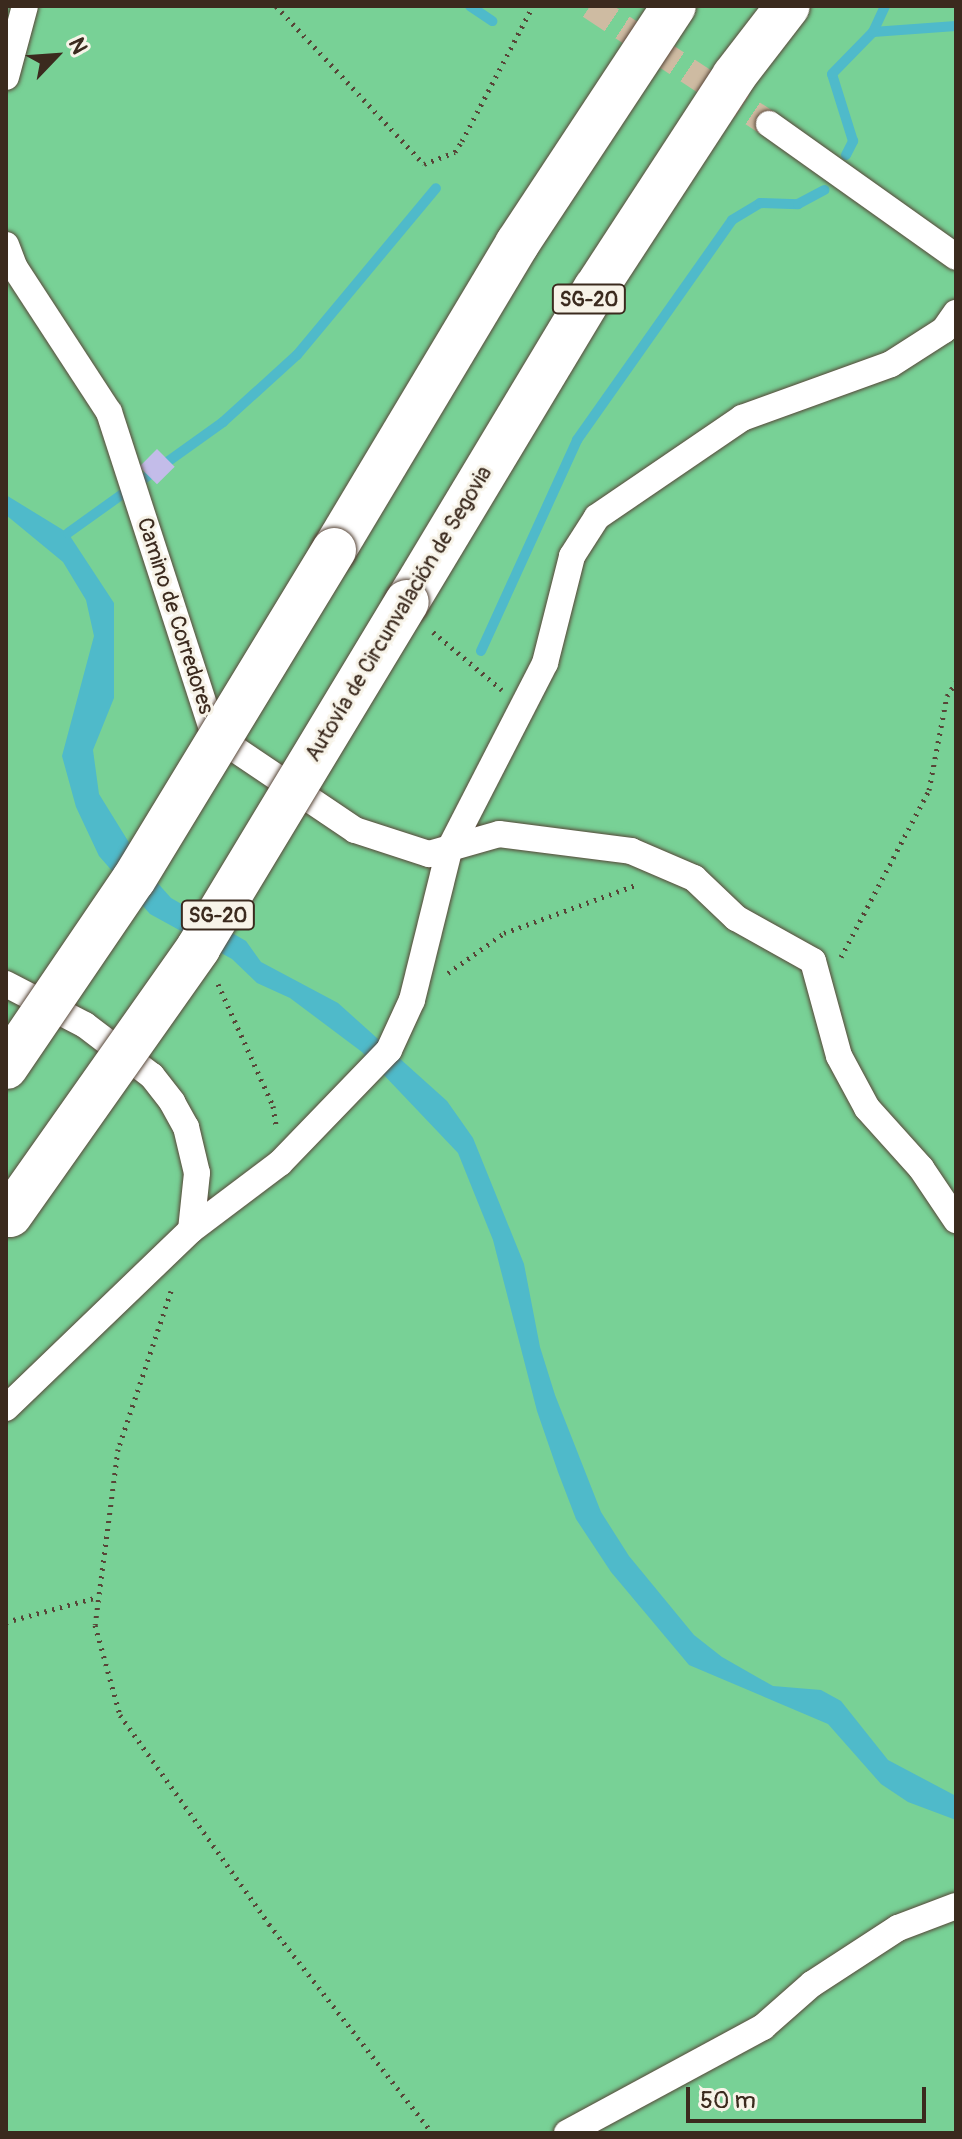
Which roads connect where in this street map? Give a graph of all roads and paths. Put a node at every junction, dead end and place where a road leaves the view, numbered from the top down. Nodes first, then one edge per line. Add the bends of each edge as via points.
1 (25, 6) edge
2 (276, 6) edge
3 (533, 6) edge
4 (674, 6) edge
5 (788, 6) edge
6 (6, 77) edge
7 (769, 124) tunnel mouth
8 (6, 245) edge
9 (956, 257) edge
10 (956, 313) edge
11 (415, 614) junction
12 (956, 682) edge
13 (524, 712) junction
14 (449, 850) junction
15 (679, 872) junction
16 (214, 972) dead end
17 (820, 982) junction
18 (6, 984) edge
19 (412, 1000) junction
20 (6, 1067) edge
21 (280, 1163) junction
22 (8, 1218) edge
23 (956, 1220) edge
24 (191, 1230) junction
25 (172, 1288) dead end
26 (6, 1408) edge
27 (98, 1597) junction
28 (6, 1622) edge
29 (956, 1906) edge
30 (432, 2133) edge
31 (567, 2133) edge

1 - 6 street
2 - 3 path via 424,164 455,152
4 - 20 highway, bridge via 517,244 134,879
5 - 11 highway, Autovía de Circunvalación de Segovia / SG-20 via 734,76 596,288
7 - 9 street
8 - 14 street, Camino de Corredores via 15,268 109,412 214,735 355,830 429,854
10 - 13 street via 944,330 891,364 742,418 597,517 572,556 545,663
11 - 13 path
11 - 22 highway, Autovía de Circunvalación de Segovia / SG-20, bridge via 198,948
12 - 17 path via 947,696 929,790 852,944
13 - 14 street
14 - 15 street via 499,834 631,851
14 - 19 street
15 - 17 street via 694,878 736,918 813,961
15 - 19 path via 593,897 504,933
16 - 21 path via 273,1106
17 - 23 street via 839,1056 867,1108 921,1168
18 - 24 street via 85,1025 152,1076 172,1102 186,1127 197,1173
19 - 21 street via 389,1050
21 - 24 street
24 - 26 street
25 - 27 path via 118,1449
27 - 28 path
27 - 30 path via 95,1625 120,1715 269,1924
29 - 31 street via 898,1928 812,1984 763,2027

